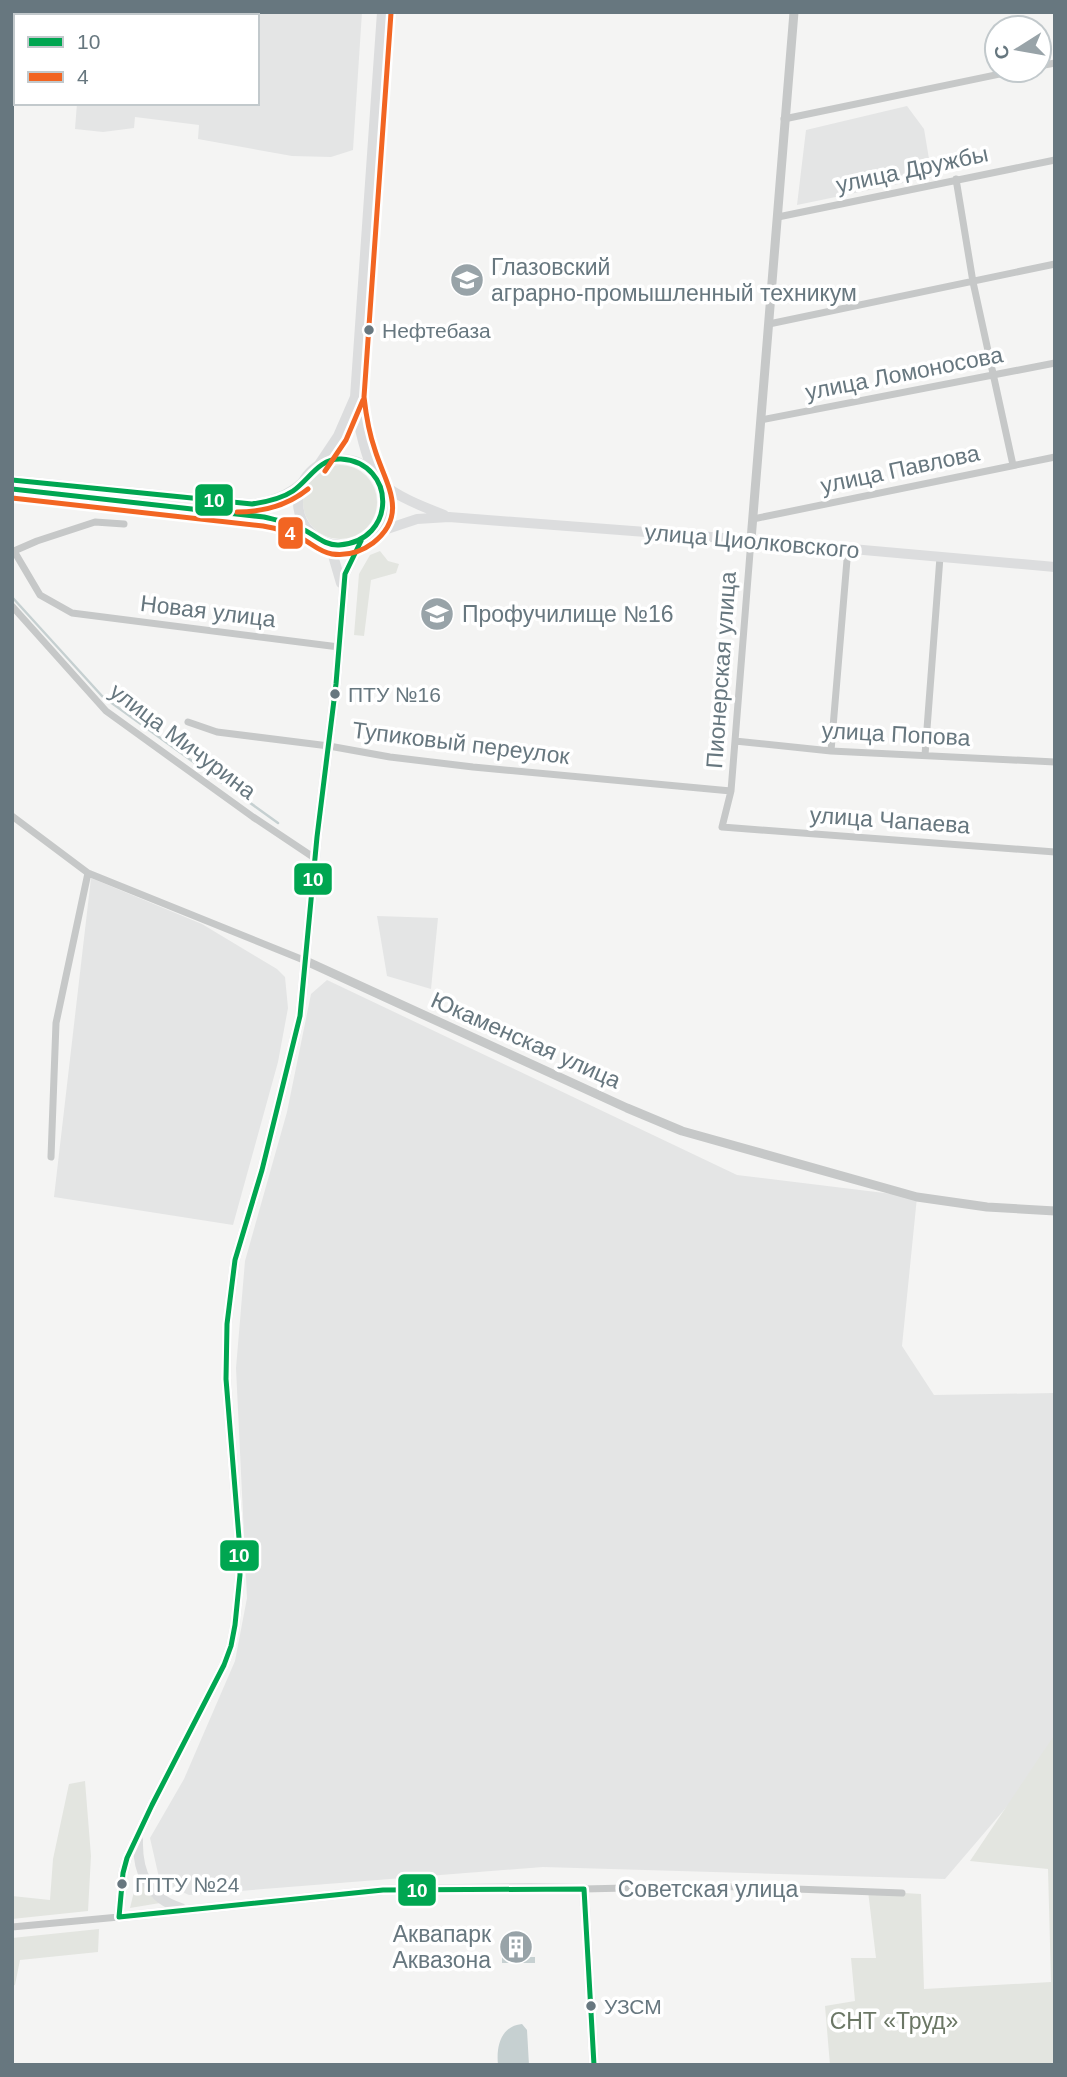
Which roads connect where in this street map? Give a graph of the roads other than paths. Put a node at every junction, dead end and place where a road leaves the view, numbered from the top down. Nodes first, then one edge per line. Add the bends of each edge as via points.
1 (382, 12) edge
2 (794, 12) edge
3 (983, 78) edge
4 (785, 119) junction
5 (1055, 160) edge
6 (956, 179) junction
7 (778, 217) junction
8 (1055, 264) edge
9 (973, 282) junction
10 (769, 324) junction
11 (1055, 363) edge
12 (993, 375) junction
13 (355, 397) junction
14 (761, 420) junction
15 (1055, 457) edge
16 (1013, 465) junction
17 (318, 466) junction
18 (376, 477) junction
19 (12, 480) edge
20 (303, 482) junction
21 (27, 486) junction
22 (12, 489) edge
23 (449, 516) junction
24 (752, 519) junction
25 (124, 523) dead end
26 (310, 533) junction
27 (365, 538) junction
28 (751, 540) junction
29 (323, 542) junction
30 (848, 548) junction
31 (940, 558) junction
32 (1055, 567) edge
33 (343, 600) junction
34 (12, 606) edge
35 (339, 648) junction
36 (188, 722) dead end
37 (735, 741) junction
38 (328, 746) junction
39 (831, 751) junction
40 (925, 755) junction
41 (1055, 762) edge
42 (731, 791) junction
43 (12, 816) edge
44 (722, 827) joint
45 (1055, 852) edge
46 (316, 859) junction
47 (88, 873) junction
48 (306, 961) junction
49 (51, 1157) dead end
50 (1055, 1211) edge
51 (138, 1834) junction
52 (584, 1889) junction
53 (902, 1893) dead end
54 (187, 1910) junction
55 (119, 1917) junction
56 (12, 1927) edge
57 (594, 2065) edge

1 - 13 main road
2 - 4 street, Пионерская улица
3 - 4 street
4 - 7 street, Пионерская улица
5 - 6 street, улица Дружбы
6 - 7 street, улица Дружбы
6 - 9 street
7 - 10 street, Пионерская улица
8 - 9 street
9 - 10 street
9 - 12 street
10 - 14 street, Пионерская улица
11 - 12 street, улица Ломоносова
12 - 14 street, улица Ломоносова
12 - 16 street
13 - 17 main road
13 - 18 main road via 361,439
14 - 24 street, Пионерская улица
15 - 16 street, улица Павлова
16 - 24 street, улица Павлова
17 - 18 main road via 350,460
17 - 20 main road
18 - 23 main road, улица Циолковского via 411,502
18 - 27 main road via 383,490 383,512
19 - 21 main road
20 - 21 main road via 286,495 252,503
20 - 26 main road via 299,512
21 - 22 main road
21 - 26 main road via 264,517
23 - 27 main road, улица Циолковского via 416,519
23 - 28 main road, улица Циолковского
24 - 28 street, Пионерская улица
25 - 35 street, Новая улица via 95,522 13,551 40,595 72,613
26 - 29 main road
27 - 29 main road via 339,546
27 - 33 main road via 345,574
28 - 30 main road, улица Циолковского
28 - 37 street, Пионерская улица
29 - 33 main road via 337,564
30 - 31 main road, улица Циолковского
30 - 39 street
31 - 32 main road, улица Циолковского
31 - 40 street
33 - 35 main road
34 - 46 street, улица Мичурина via 106,711
35 - 38 main road
36 - 38 street, Тупиковый переулок via 217,732
37 - 39 street, улица Попова
37 - 42 street, Пионерская улица
38 - 42 street, Тупиковый переулок via 472,767
38 - 46 main road
39 - 40 street, улица Попова
40 - 41 street, улица Попова
42 - 44 street, Пионерская улица
43 - 47 street, Юкаменская улица
44 - 45 street, улица Чапаева
46 - 48 main road
47 - 48 street, Юкаменская улица
47 - 49 street via 57,1023
48 - 50 street, Юкаменская улица via 682,1131 917,1197
48 - 51 main road via 300,1016 235,1260 227,1324 226,1379 240,1575 231,1646
51 - 54 main road via 137,1853 147,1885 170,1905
51 - 55 main road via 123,1873
52 - 53 street, Советская улица via 711,1886
52 - 54 main road, Советская улица via 383,1890
52 - 57 main road
54 - 55 main road, Советская улица
55 - 56 street, Советская улица

